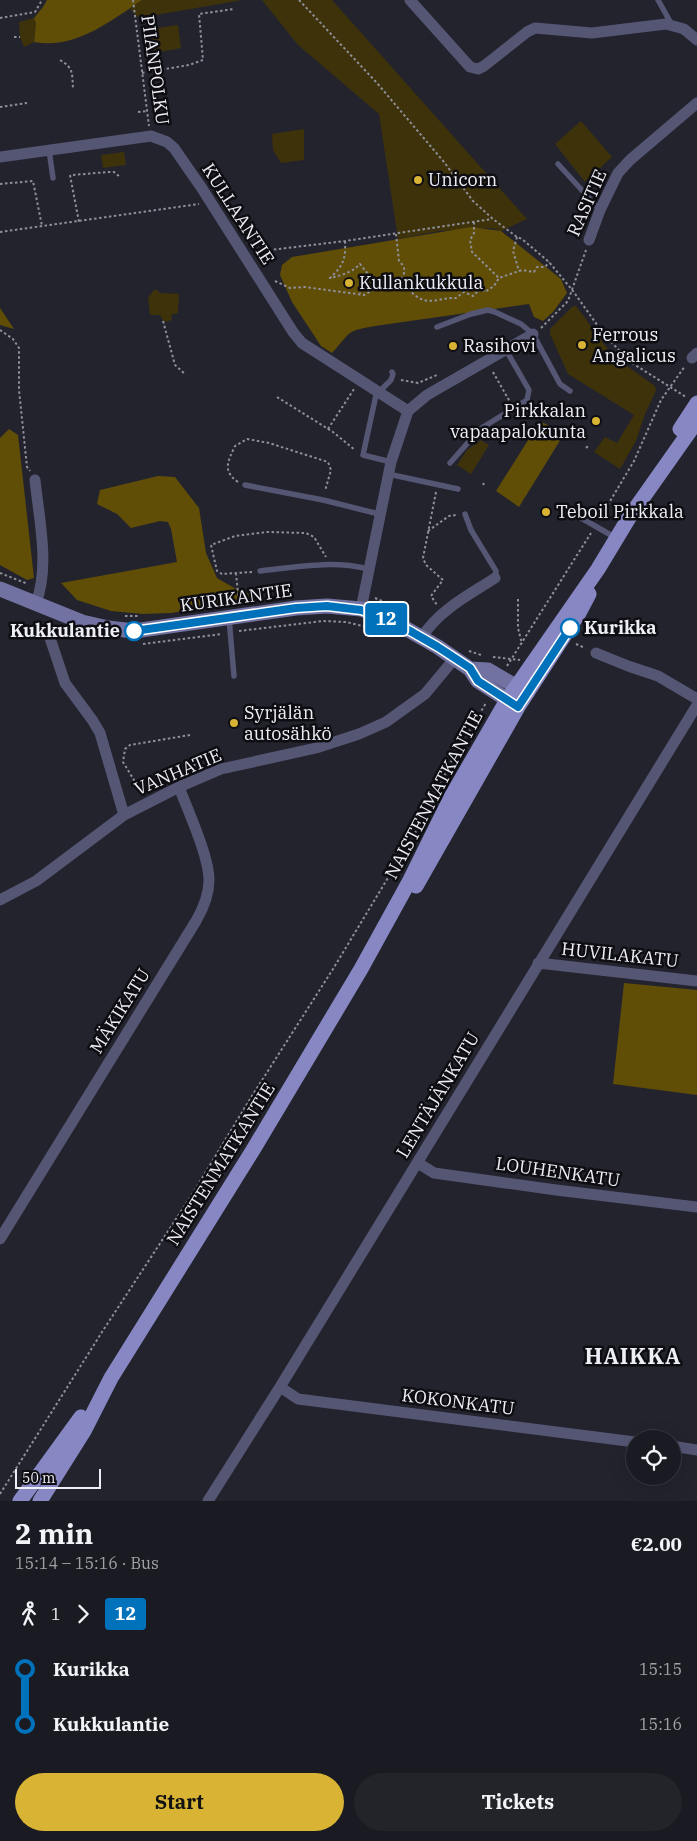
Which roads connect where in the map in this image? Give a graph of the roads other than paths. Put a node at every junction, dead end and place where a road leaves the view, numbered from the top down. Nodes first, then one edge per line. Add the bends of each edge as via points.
1 (410, 0) edge
2 (658, 0) edge
3 (672, 25) junction
4 (697, 40) edge
5 (697, 103) edge
6 (49, 150) junction
7 (0, 157) edge
8 (558, 164) dead end
9 (53, 178) dead end
10 (600, 210) junction
11 (589, 240) road end
12 (438, 327) dead end
13 (533, 334) junction
14 (506, 350) junction
15 (392, 372) dead end
16 (379, 391) junction
17 (570, 391) dead end
18 (693, 400) edge
19 (408, 411) junction
20 (697, 421) edge
21 (391, 462) junction
22 (450, 463) dead end
23 (388, 474) junction
24 (35, 480) dead end
25 (245, 485) road end
26 (458, 489) dead end
27 (379, 514) junction
28 (465, 514) road end
29 (576, 515) dead end
30 (630, 516) junction
31 (616, 538) junction
32 (368, 569) junction
33 (260, 571) road end
34 (495, 578) joint
35 (2, 582) edge
36 (36, 603) junction
37 (361, 610) junction
38 (229, 618) junction
39 (49, 635) dead end
40 (422, 638) junction
41 (596, 653) road end
42 (455, 658) junction
43 (470, 668) junction
44 (234, 676) dead end
45 (522, 689) junction
46 (697, 700) edge
47 (513, 704) junction
48 (697, 705) edge
49 (179, 787) junction
50 (124, 815) junction
51 (0, 900) edge
52 (538, 964) junction
53 (697, 981) edge
54 (418, 1162) junction
55 (697, 1207) edge
56 (0, 1239) edge
57 (111, 1378) junction
58 (280, 1387) junction
59 (626, 1441) edge
60 (681, 1447) edge
61 (697, 1450) edge
62 (20, 1501) edge
63 (40, 1501) edge
64 (208, 1501) edge

1 - 3 street via 460,58 478,69 535,28 592,33
2 - 3 lane
3 - 4 street
5 - 10 street, RASITIE via 623,168
6 - 7 street
6 - 9 lane
6 - 16 street, KULLAANTIE via 151,136 167,142 211,202 292,332 302,343
8 - 10 lane
10 - 11 street, RASITIE
12 - 13 lane via 488,310 521,324
13 - 14 street
13 - 17 lane via 560,384
14 - 19 street via 427,395
14 - 22 lane via 529,390 527,400 480,429
15 - 16 lane via 391,380
16 - 19 street, KULLAANTIE
16 - 21 lane via 363,454
18 - 30 main road, NAISTENMATKANTIE
19 - 21 street
20 - 30 main road, NAISTENMATKANTIE
21 - 23 street
23 - 26 lane
23 - 27 street
24 - 36 street via 44,564
25 - 27 lane
27 - 32 street
28 - 34 lane via 496,571
29 - 31 lane
30 - 31 main road, NAISTENMATKANTIE
31 - 45 main road, NAISTENMATKANTIE via 579,613
32 - 33 lane via 329,564
32 - 37 street
34 - 40 street via 442,613
35 - 36 main road, KURIKANTIE
36 - 38 main road, KURIKANTIE via 82,622 134,631
37 - 38 main road, KURIKANTIE via 318,606
37 - 40 main road, KURIKANTIE via 391,620
38 - 44 lane
39 - 50 street via 65,683 100,733
40 - 42 main road, KURIKANTIE
41 - 46 street via 658,676
42 - 43 main road, KURIKANTIE
42 - 49 street, VANHATIE via 425,694 386,722 316,748 221,769
43 - 45 main road, KURIKANTIE via 488,670
43 - 47 main road, KURIKANTIE via 478,681
45 - 47 main road, NAISTENMATKANTIE
47 - 57 main road, NAISTENMATKANTIE via 451,797 361,969
48 - 52 street, LENTÄJÄNKATU
49 - 50 street, VANHATIE
49 - 56 street, MÄKIKATU via 206,864 209,881 206,897 196,921
50 - 51 street, VANHATIE via 36,881
52 - 53 street, HUVILAKATU
52 - 54 street, LENTÄJÄNKATU
54 - 55 street, LOUHENKATU via 434,1173
54 - 58 street, LENTÄJÄNKATU
57 - 62 main road, NAISTENMATKANTIE
57 - 63 main road, NAISTENMATKANTIE via 84,1431
58 - 59 street, KOKONKATU via 298,1399
58 - 64 street, LENTÄJÄNKATU
60 - 61 street

